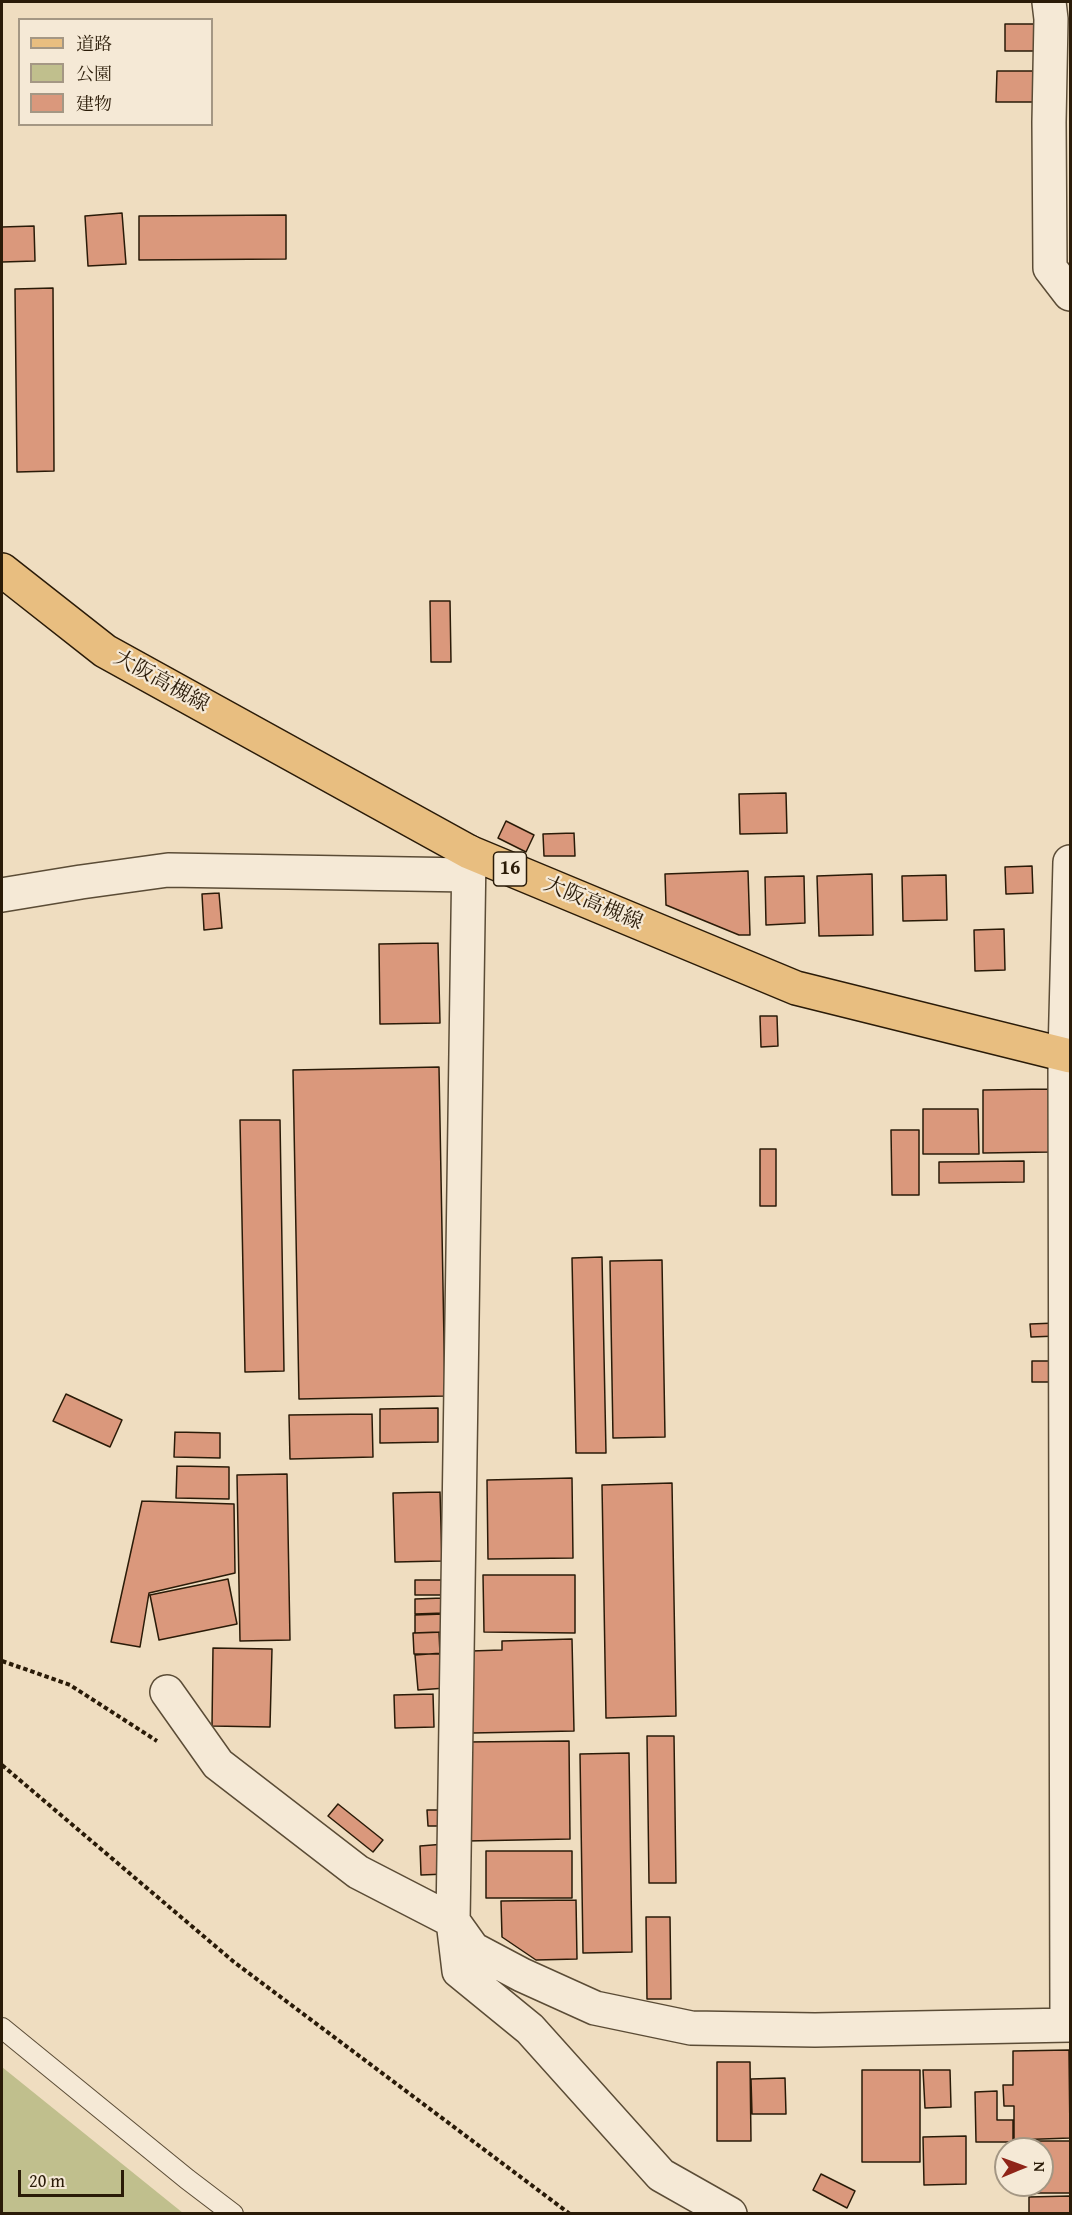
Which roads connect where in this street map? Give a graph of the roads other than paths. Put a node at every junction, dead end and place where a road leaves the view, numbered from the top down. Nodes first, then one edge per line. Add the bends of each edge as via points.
1 (1048, 2) edge
2 (1071, 294) edge
3 (2, 570) edge
4 (1071, 862) edge
5 (469, 863) junction
6 (2, 895) edge
7 (1068, 1056) edge
8 (167, 1692) dead end
9 (453, 1921) junction
10 (1069, 2025) edge
11 (2, 2028) edge
12 (233, 2214) edge
13 (730, 2214) edge

1 - 2 street via 1052,19 1050,268
3 - 5 main road, 大阪高槻線 / 16 via 105,651
4 - 7 street
5 - 6 street via 168,870
5 - 7 main road, 大阪高槻線 / 16 via 796,988
5 - 9 street
7 - 10 street
8 - 9 street via 218,1764 358,1872
9 - 10 street via 473,1949 595,2008 691,2028
9 - 13 street via 459,1971 530,2030 661,2175
11 - 12 lane

